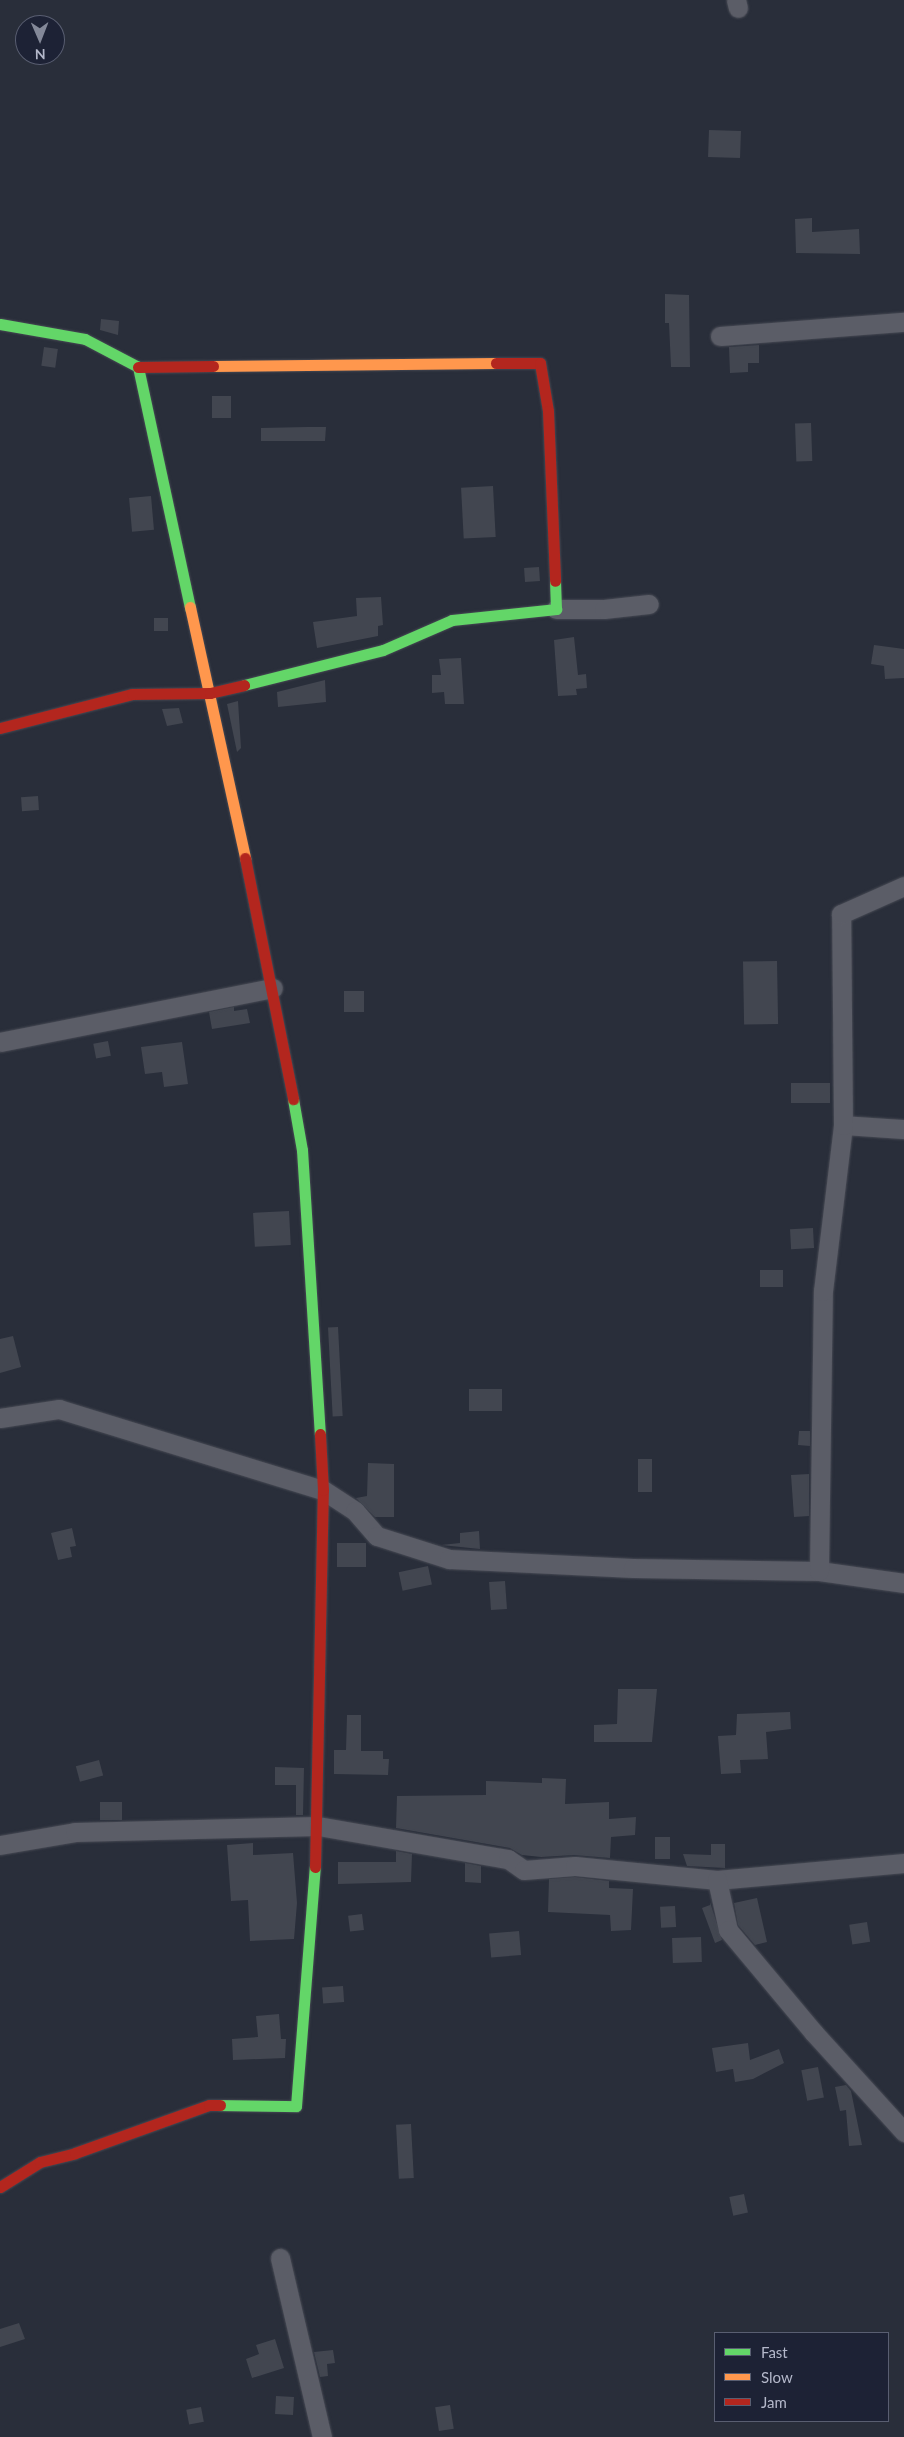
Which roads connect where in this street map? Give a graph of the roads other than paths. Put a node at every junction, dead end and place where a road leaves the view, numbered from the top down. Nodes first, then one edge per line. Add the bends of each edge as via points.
1 (904, 322) edge
2 (0, 324) edge
3 (720, 336) dead end
4 (138, 368) junction
5 (649, 604) dead end
6 (556, 609) junction
7 (210, 693) junction
8 (0, 728) edge
9 (904, 886) edge
10 (273, 988) junction
11 (0, 1042) edge
12 (844, 1124) junction
13 (904, 1129) edge
14 (0, 1418) edge
15 (323, 1490) junction
16 (818, 1571) junction
17 (904, 1583) edge
18 (318, 1826) junction
19 (0, 1845) edge
20 (904, 1863) edge
21 (717, 1880) junction
22 (904, 2132) edge
23 (0, 2187) edge
24 (280, 2258) dead end
25 (322, 2437) edge

1 - 3 street
2 - 4 street via 85,339
4 - 6 street via 540,363 548,411
4 - 7 street
5 - 6 street via 604,609
6 - 7 street via 452,620 383,650
7 - 8 street via 132,694
7 - 10 street
9 - 12 street via 841,914
10 - 11 street
10 - 15 street via 302,1150
12 - 13 street
12 - 16 street via 824,1291
14 - 15 street via 59,1409
15 - 16 street via 355,1511 377,1536 448,1559 633,1568
15 - 18 street
16 - 17 street
18 - 19 street via 75,1832
18 - 21 street via 508,1859 524,1870 575,1866
18 - 23 street via 296,2106 208,2105 75,2153 40,2162
20 - 21 street
21 - 22 street via 728,1930 814,2034
24 - 25 street

